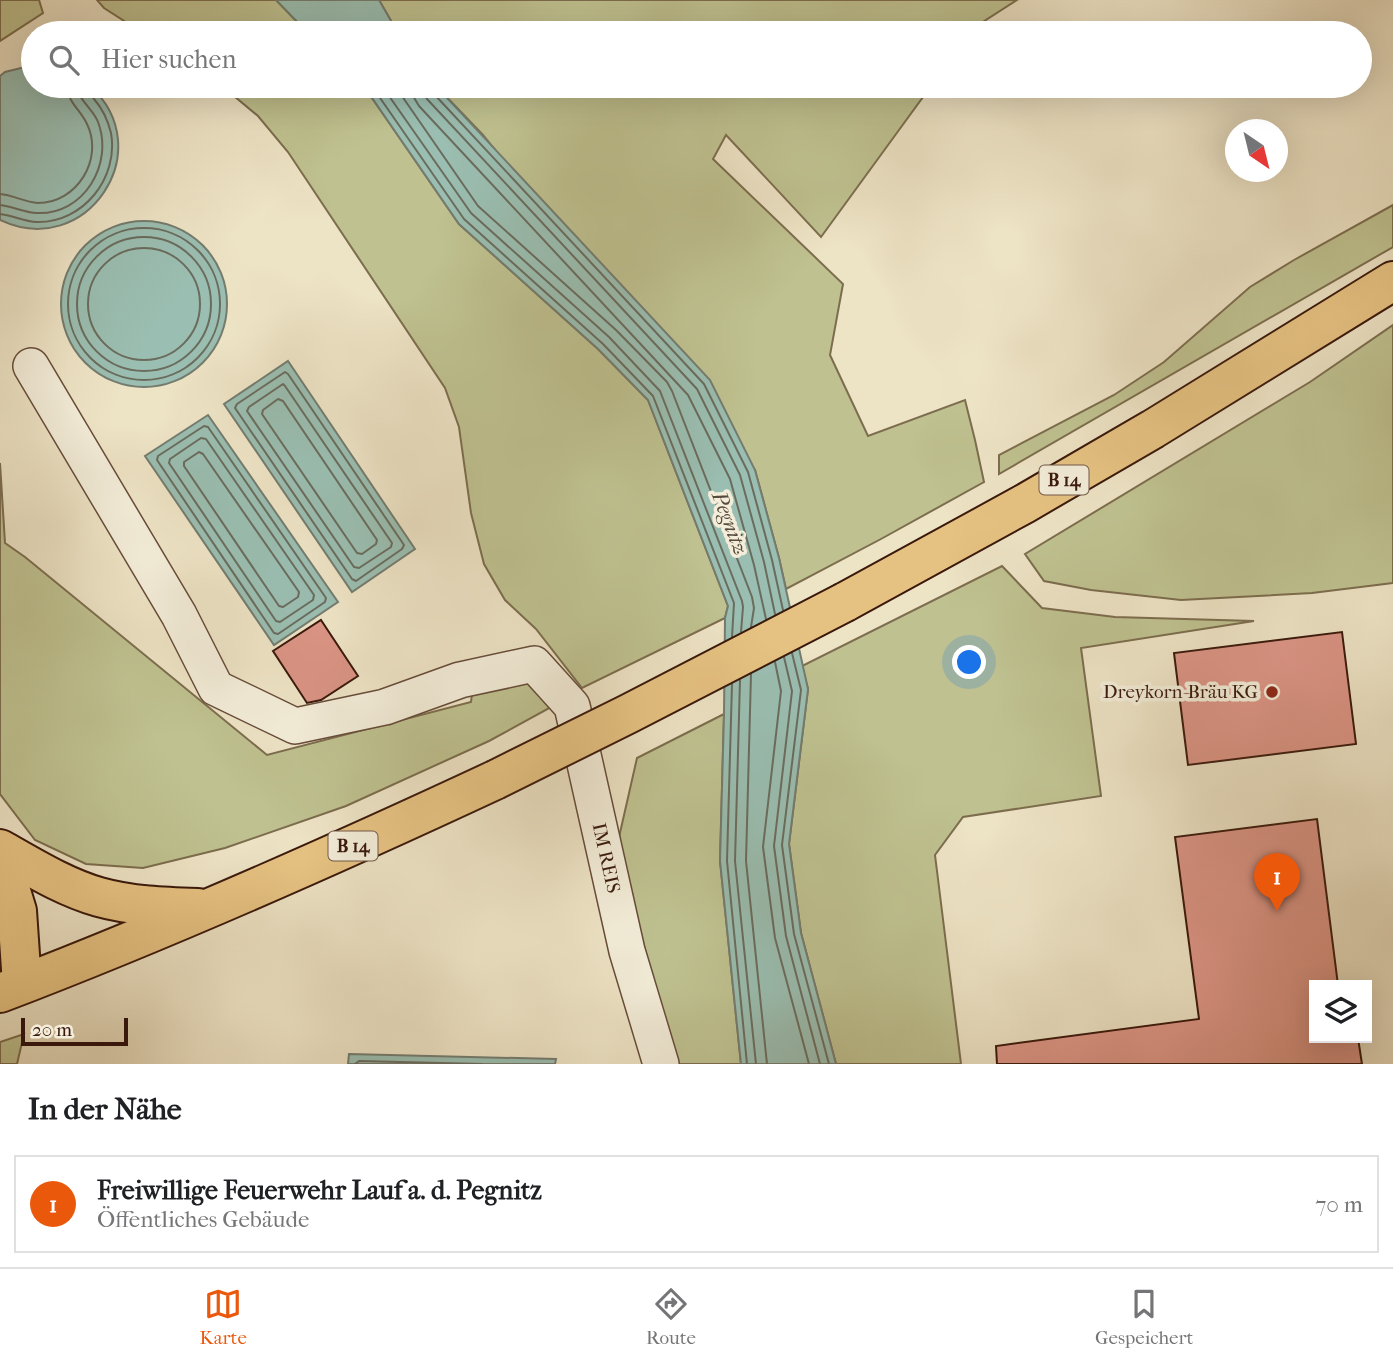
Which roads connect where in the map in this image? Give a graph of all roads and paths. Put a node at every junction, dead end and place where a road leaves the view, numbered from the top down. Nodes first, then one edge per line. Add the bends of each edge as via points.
1 (1393, 281) edge
2 (31, 366) dead end
3 (0, 849) edge
4 (0, 855) edge
5 (210, 908) junction
6 (11, 988) edge
7 (661, 1064) edge

1 - 5 main road, B 14, bridge via 1153,429 845,602 495,780
2 - 7 lane, IM REIS via 179,615 216,688 295,726 385,707 460,680 534,664 572,706 627,951
3 - 5 main road via 47,877 99,897 154,907
4 - 6 main road via 17,911
5 - 6 main road, B 14

